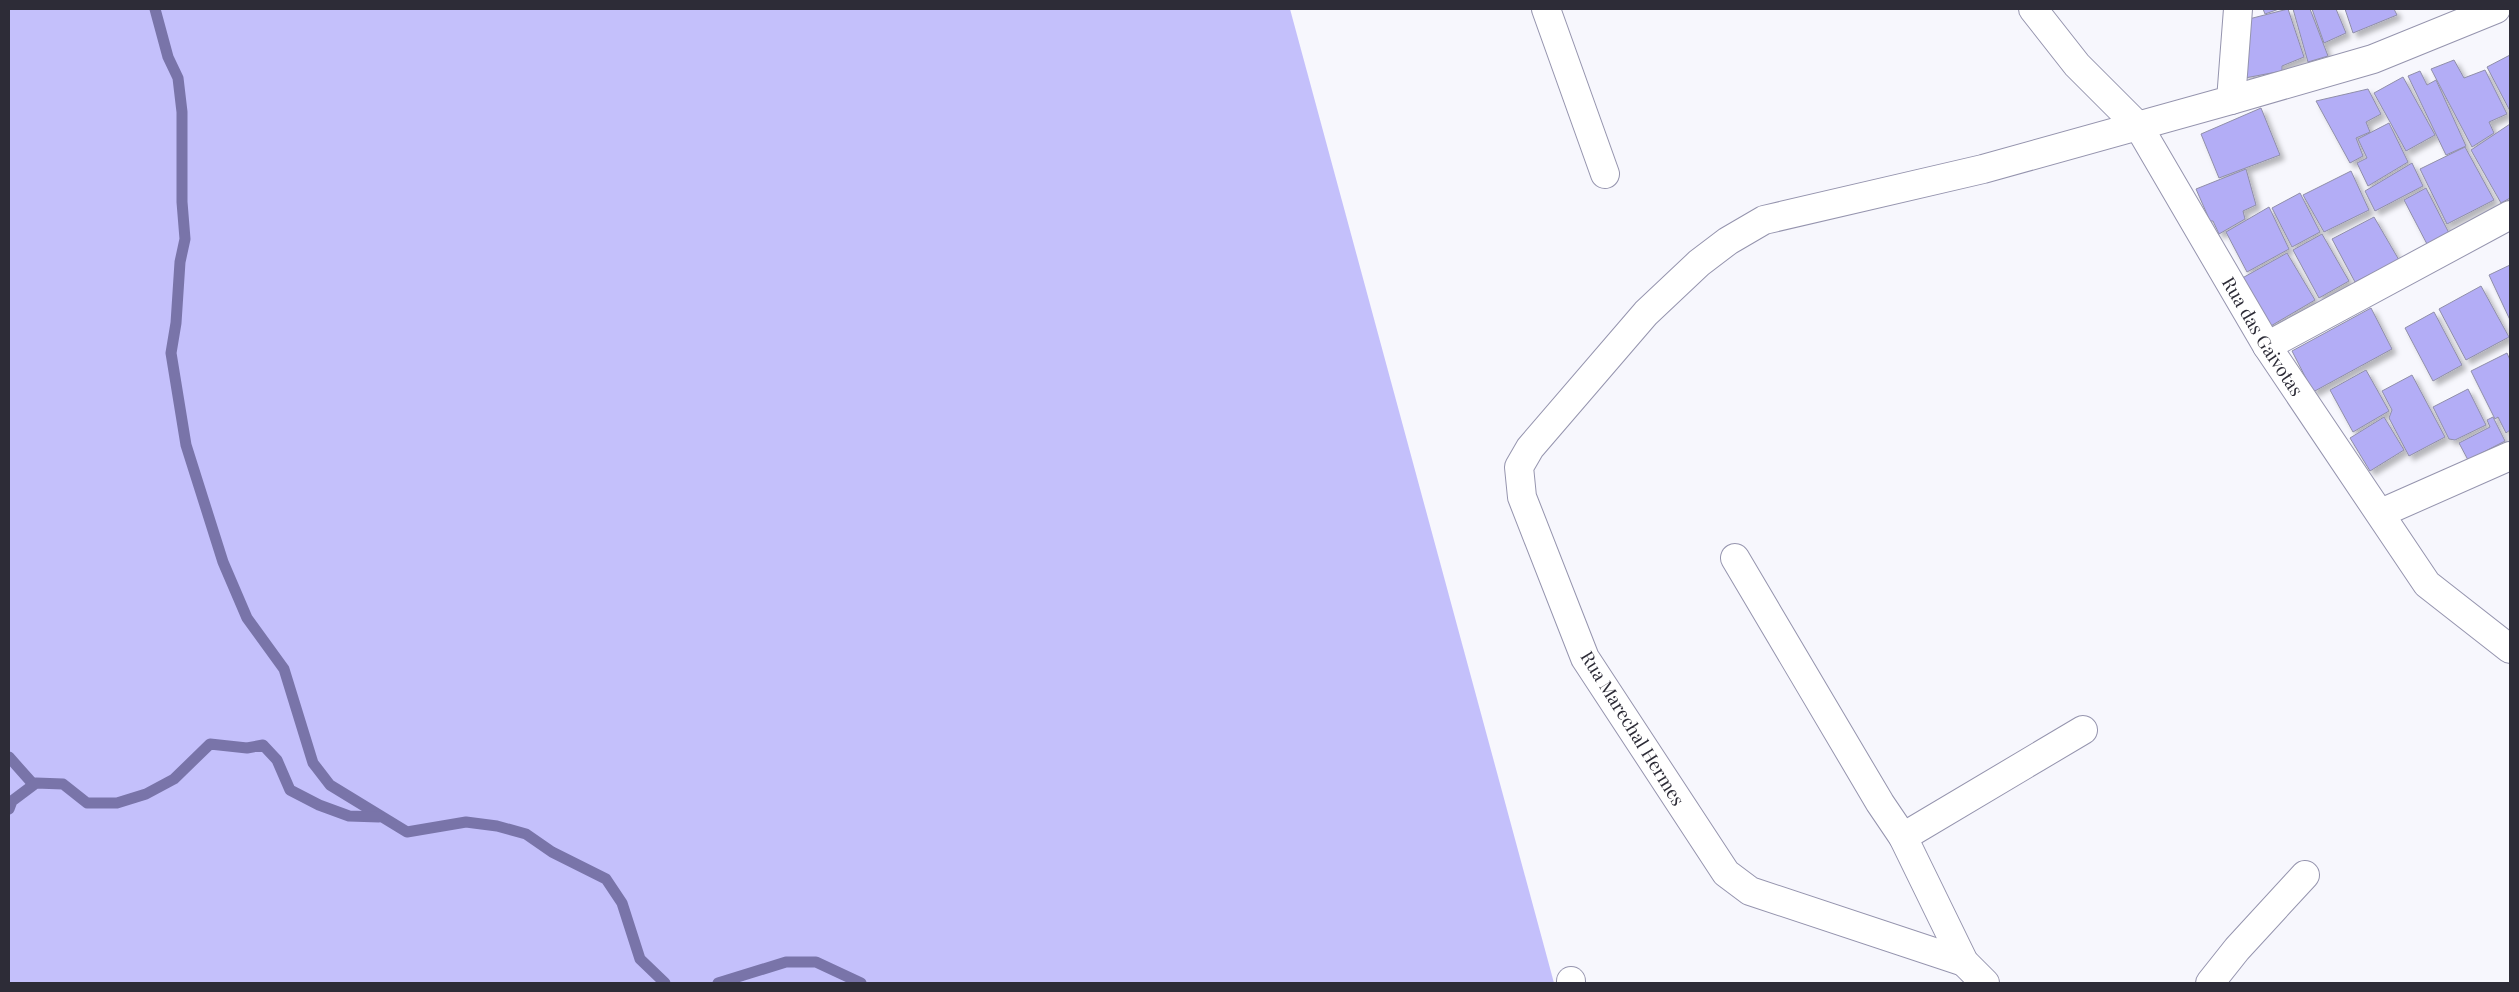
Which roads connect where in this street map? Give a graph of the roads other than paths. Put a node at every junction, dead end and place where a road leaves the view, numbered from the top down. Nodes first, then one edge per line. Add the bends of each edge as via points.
1 (1546, 9) edge
2 (2033, 9) edge
3 (2238, 9) edge
4 (2496, 9) edge
5 (2231, 100) junction
6 (2139, 127) junction
7 (1605, 174) dead end
8 (2510, 215) edge
9 (2267, 346) junction
10 (2510, 456) edge
11 (2381, 514) junction
12 (1735, 558) dead end
13 (2510, 649) edge
14 (2083, 730) dead end
15 (1904, 836) junction
16 (2306, 875) dead end
17 (1964, 962) junction
18 (1986, 983) edge
19 (2210, 983) edge

1 - 7 street
2 - 6 street, Rua das Gaivotas via 2078,65
3 - 5 street
4 - 5 street, Rua Marechal Hermes via 2373,59
5 - 6 street, Rua Marechal Hermes
6 - 9 street, Rua das Gaivotas
6 - 17 street, Rua Marechal Hermes via 1983,170 1764,220 1699,263 1646,313 1530,448 1519,468 1522,497 1585,658 1726,873 1750,891
8 - 9 street
9 - 11 street, Rua das Gaivotas
10 - 11 street
11 - 13 street, Rua das Gaivotas via 2428,584
12 - 15 street via 1880,803
14 - 15 street
15 - 17 street
16 - 19 street
17 - 18 street

